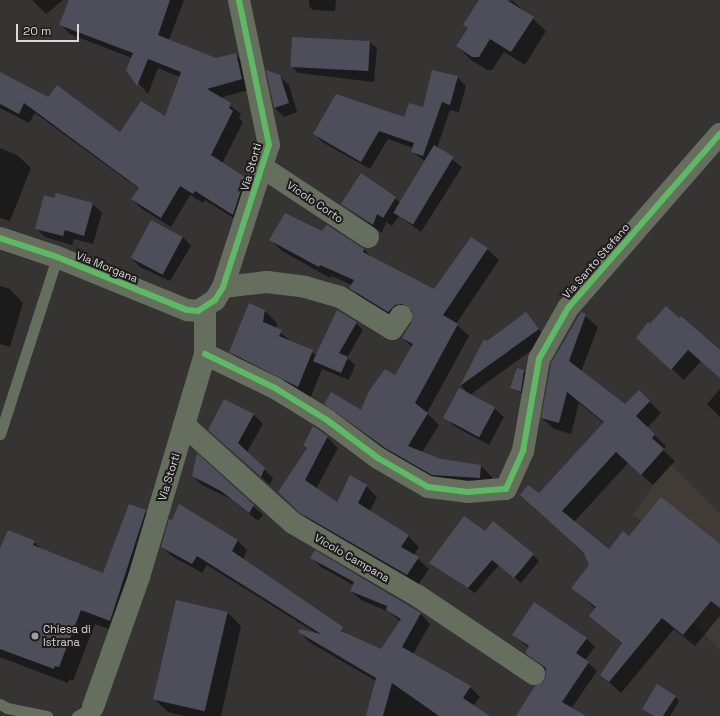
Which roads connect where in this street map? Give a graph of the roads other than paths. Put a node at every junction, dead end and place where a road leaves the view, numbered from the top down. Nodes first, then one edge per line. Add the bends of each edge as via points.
1 (239, 0) edge
2 (720, 134) edge
3 (262, 167) junction
4 (368, 237) dead end
5 (0, 238) edge
6 (57, 257) junction
7 (223, 287) junction
8 (205, 308) junction
9 (401, 316) dead end
10 (205, 354) junction
11 (184, 425) junction
12 (0, 434) edge
13 (534, 674) dead end
14 (0, 704) edge
15 (85, 711) edge
16 (47, 716) edge

1 - 3 street, Via Storti via 269,145
2 - 10 street, Via Santo Stefano via 568,308 539,359 524,451 506,489 468,492 428,487 378,458 327,420 275,388
3 - 4 street, Vicolo Corto
3 - 7 street, Via Storti
5 - 6 street, Via Morgana
6 - 8 street, Via Morgana via 187,310
6 - 12 lane
7 - 8 street, Via Storti via 215,300
7 - 9 street via 267,282 305,287 340,297 392,329
8 - 10 street, Via Storti
10 - 11 street, Via Storti
11 - 13 street, Vicolo Campana via 293,523 418,596
11 - 15 street, Via Storti via 139,577
14 - 16 lane via 7,708

